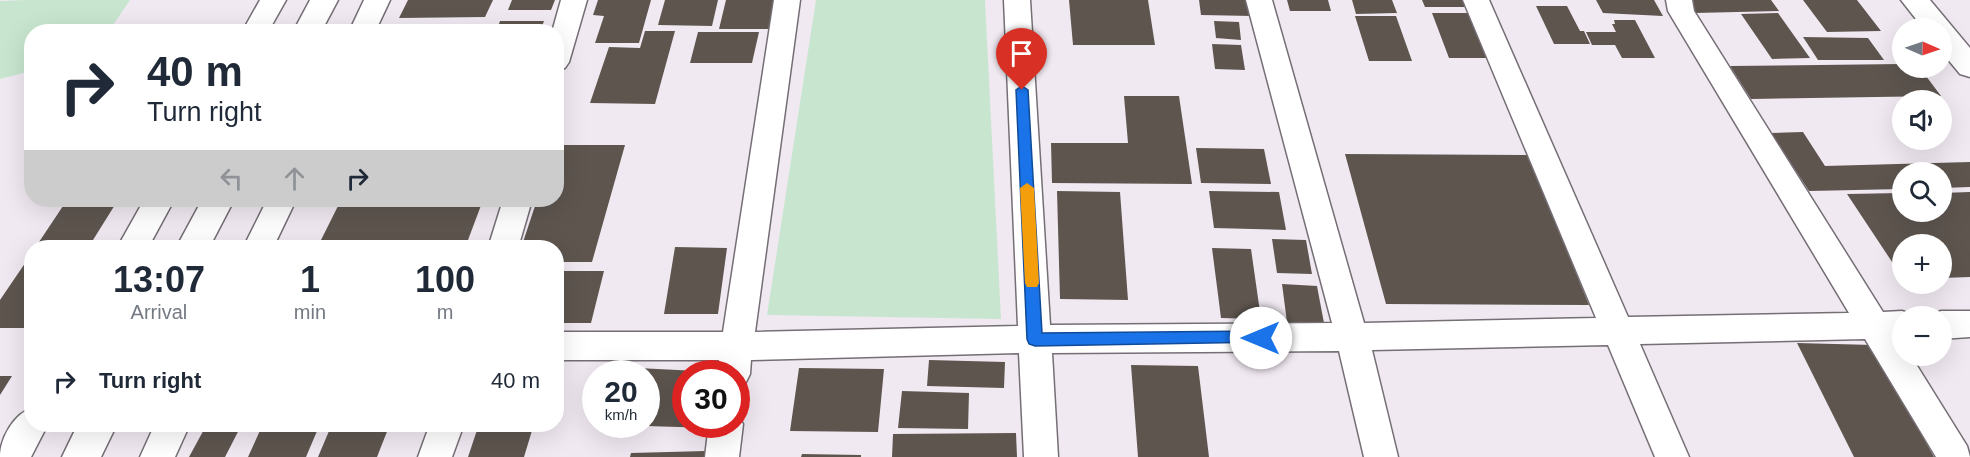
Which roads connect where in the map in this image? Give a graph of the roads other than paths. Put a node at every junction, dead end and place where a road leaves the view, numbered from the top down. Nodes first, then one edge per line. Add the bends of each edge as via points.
1 (273, 0) edge
2 (324, 0) edge
3 (377, 0) edge
4 (574, 0) edge
5 (787, 0) edge
6 (1017, 0) edge
7 (1259, 0) edge
8 (1476, 0) edge
9 (1679, 0) edge
10 (1915, 0) edge
11 (1930, 18) edge
12 (260, 24) edge
13 (311, 24) edge
14 (366, 24) edge
15 (564, 34) edge
16 (1952, 45) edge
17 (1970, 67) edge
18 (155, 207) edge
19 (214, 207) edge
20 (278, 207) edge
21 (515, 207) edge
22 (136, 240) edge
23 (196, 240) edge
24 (262, 240) edge
25 (505, 240) edge
26 (1970, 324) edge
27 (1888, 325) edge
28 (1952, 325) edge
29 (1619, 331) junction
30 (1352, 337) junction
31 (1035, 339) junction
32 (564, 347) edge
33 (734, 360) edge
34 (27, 432) edge
35 (94, 432) edge
36 (169, 432) edge
37 (444, 432) edge
38 (724, 438) edge
39 (12, 457) edge
40 (81, 457) edge
41 (157, 457) edge
42 (435, 457) edge
43 (722, 457) edge
44 (1041, 457) edge
45 (1381, 457) edge
46 (1672, 457) edge
47 (1955, 457) edge

1 - 12 street
2 - 13 street
3 - 14 street
4 - 15 street
5 - 33 street
6 - 31 street
7 - 30 street
8 - 29 street
9 - 27 street via 1681,11
10 - 11 street
16 - 17 street
18 - 22 street
19 - 23 street
20 - 24 street
21 - 25 street
26 - 28 street
27 - 29 street
27 - 47 street
29 - 30 street
29 - 46 street
30 - 31 street
30 - 45 street
31 - 33 street
31 - 44 street
32 - 33 street
34 - 39 street
35 - 40 street
36 - 41 street
37 - 42 street
38 - 43 street

